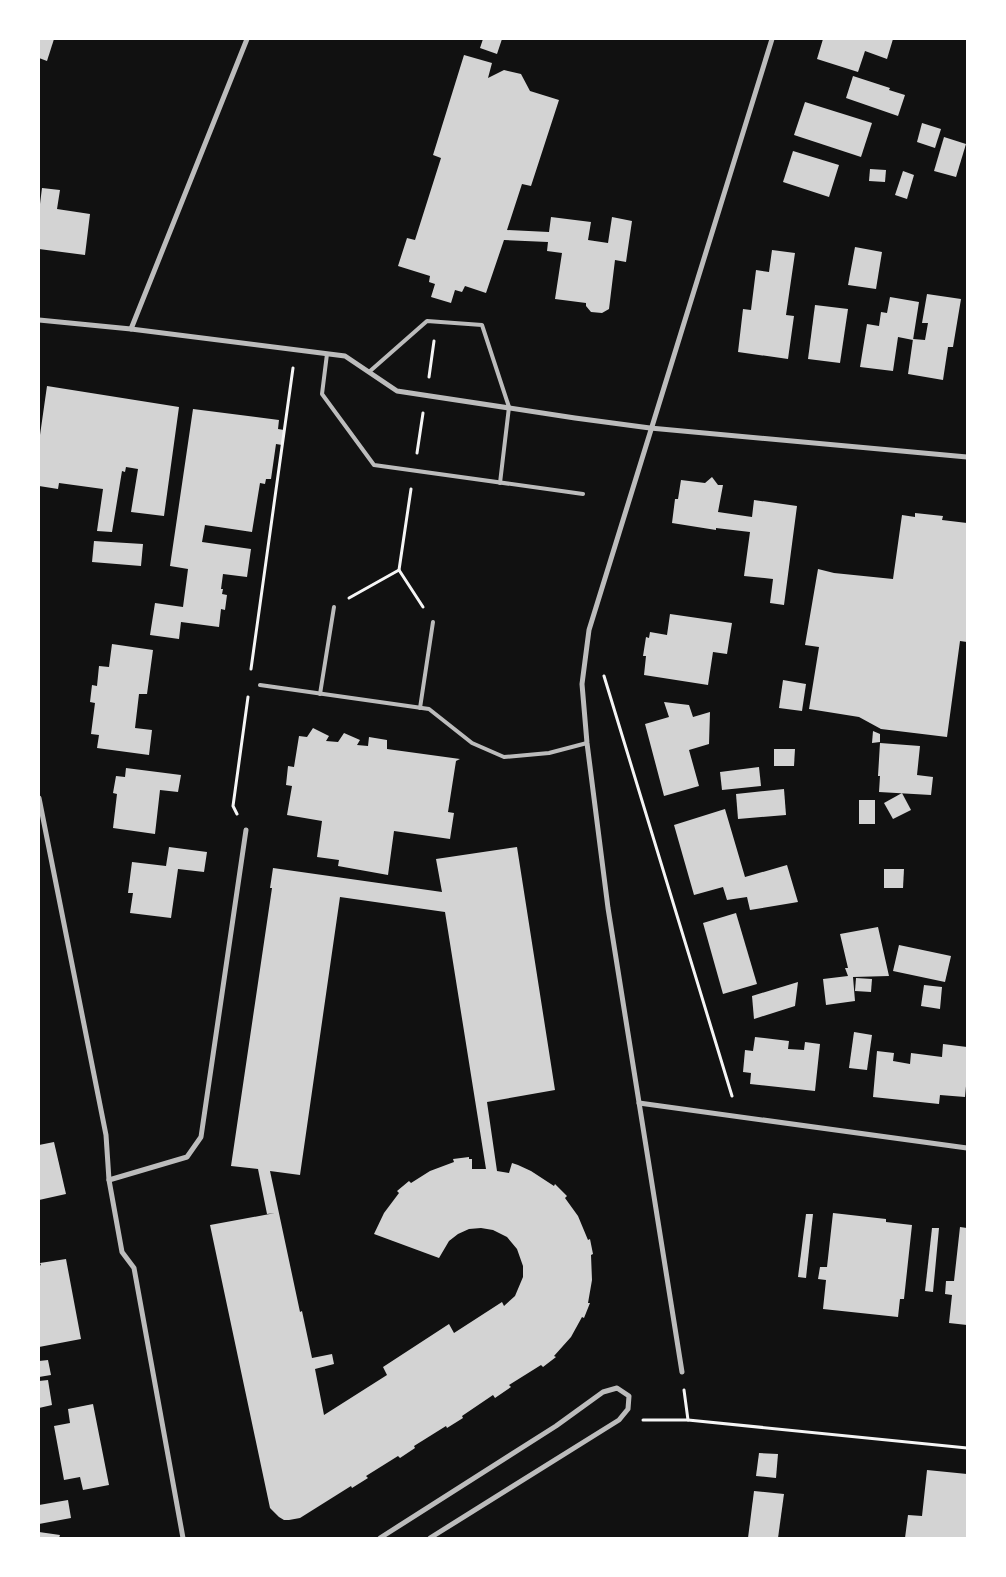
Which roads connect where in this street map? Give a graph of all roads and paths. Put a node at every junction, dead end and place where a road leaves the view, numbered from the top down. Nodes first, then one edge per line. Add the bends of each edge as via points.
1 (247, 39) edge
2 (772, 39) edge
3 (39, 320) edge
4 (438, 322) junction
5 (131, 328) junction
6 (295, 350) junction
7 (326, 354) junction
8 (369, 372) junction
9 (426, 395) junction
10 (509, 408) junction
11 (650, 428) junction
12 (967, 457) edge
13 (414, 471) junction
14 (500, 483) junction
15 (584, 494) dead end
16 (399, 570) junction
17 (334, 607) joint
18 (433, 622) joint
19 (251, 674) dead end
20 (603, 675) dead end
21 (260, 685) dead end
22 (248, 693) dead end
23 (320, 694) junction
24 (420, 708) junction
25 (587, 743) junction
26 (39, 798) edge
27 (246, 830) joint
28 (639, 1104) junction
29 (738, 1118) junction
30 (967, 1148) edge
31 (109, 1180) junction
32 (682, 1372) dead end
33 (688, 1420) dead end
34 (967, 1448) edge
35 (183, 1538) edge
36 (380, 1538) edge
37 (430, 1538) edge

1 - 5 street
2 - 11 street
3 - 5 street
4 - 8 lane via 427,321
4 - 9 path
4 - 10 lane via 482,324
5 - 6 street
6 - 7 street
6 - 19 path
7 - 8 street via 344,356
7 - 13 lane via 322,394 374,465
8 - 9 street via 397,391
9 - 10 street
9 - 13 path
10 - 11 street
10 - 14 lane
11 - 12 street
11 - 25 street via 589,630 582,684
13 - 14 lane
13 - 16 path
14 - 15 lane
16 - 17 path
16 - 18 path
17 - 23 lane
18 - 24 lane
20 - 29 path
21 - 23 lane
22 - 27 path via 233,806
23 - 24 lane
24 - 25 lane via 429,709 472,743 504,757 549,753
25 - 28 street via 608,908
26 - 31 street via 106,1135
27 - 31 street via 201,1137 187,1157
28 - 29 street
28 - 32 street
29 - 30 street
31 - 35 street via 122,1252 134,1268
33 - 34 path
36 - 37 street via 556,1426 603,1392 617,1388 629,1396 628,1409 619,1420

